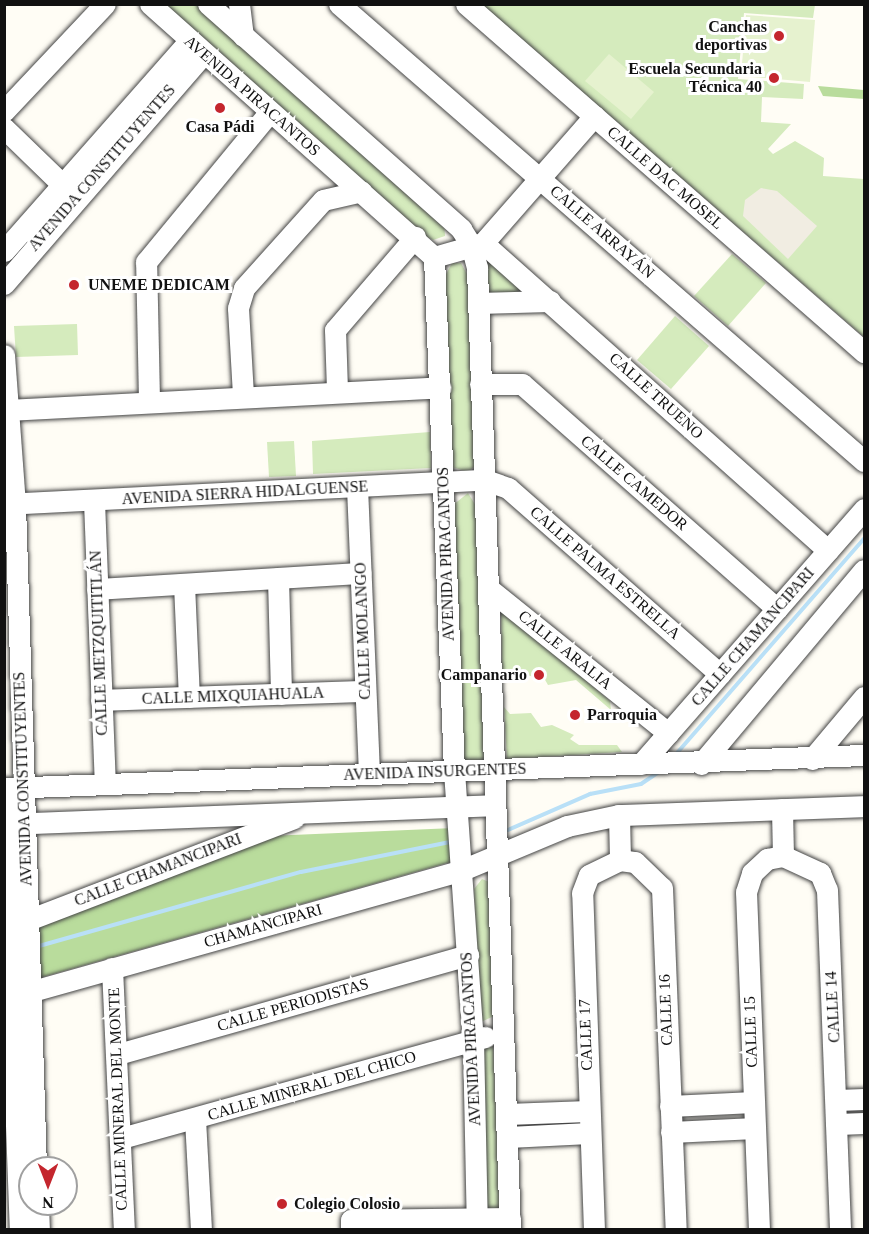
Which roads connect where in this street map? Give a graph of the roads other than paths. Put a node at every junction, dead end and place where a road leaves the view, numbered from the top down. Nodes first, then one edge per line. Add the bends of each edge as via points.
1 (105, 4) edge
2 (150, 4) edge
3 (208, 4) edge
4 (239, 4) edge
5 (339, 4) edge
6 (466, 4) edge
7 (243, 36) junction
8 (196, 47) junction
9 (4, 111) edge
10 (268, 114) junction
11 (594, 116) junction
12 (4, 128) edge
13 (327, 161) junction
14 (542, 179) junction
15 (69, 190) junction
16 (361, 191) junction
17 (323, 200) junction
18 (415, 237) junction
19 (477, 244) junction
20 (4, 251) edge
21 (434, 257) junction
22 (4, 284) edge
23 (550, 302) junction
24 (478, 303) junction
25 (864, 352) edge
26 (4, 355) edge
27 (480, 384) junction
28 (441, 387) junction
29 (337, 390) junction
30 (243, 395) junction
31 (149, 400) junction
32 (8, 410) junction
33 (7, 437) edge
34 (864, 461) edge
35 (485, 480) junction
36 (443, 483) junction
37 (357, 487) junction
38 (94, 501) junction
39 (10, 504) edge
40 (864, 509) edge
41 (828, 550) junction
42 (864, 570) edge
43 (361, 573) junction
44 (278, 578) junction
45 (184, 584) junction
46 (97, 589) junction
47 (489, 589) junction
48 (777, 609) junction
49 (720, 674) junction
50 (365, 691) junction
51 (281, 694) junction
52 (189, 697) junction
53 (864, 697) edge
54 (101, 700) junction
55 (668, 733) junction
56 (864, 755) edge
57 (812, 759) junction
58 (646, 764) junction
59 (695, 764) junction
60 (493, 770) junction
61 (454, 771) junction
62 (369, 774) junction
63 (105, 784) junction
64 (10, 791) edge
65 (495, 806) junction
66 (864, 806) edge
67 (457, 807) junction
68 (782, 809) junction
69 (311, 811) junction
70 (619, 815) junction
71 (11, 823) edge
72 (783, 856) junction
73 (496, 860) junction
74 (620, 860) junction
75 (462, 870) junction
76 (14, 925) edge
77 (468, 955) junction
78 (112, 968) junction
79 (16, 996) edge
80 (503, 1032) junction
81 (473, 1040) junction
82 (118, 1054) junction
83 (864, 1099) edge
84 (837, 1100) junction
85 (753, 1102) junction
86 (670, 1106) junction
87 (588, 1111) junction
88 (507, 1114) junction
89 (195, 1119) junction
90 (864, 1123) edge
91 (837, 1124) junction
92 (754, 1128) junction
93 (671, 1132) junction
94 (589, 1133) junction
95 (508, 1137) junction
96 (121, 1138) junction
97 (35, 1156) edge
98 (31, 1219) edge
99 (477, 1224) edge
100 (510, 1224) edge
101 (124, 1230) edge
102 (201, 1230) edge
103 (351, 1230) edge
104 (594, 1230) edge
105 (675, 1230) edge
106 (759, 1230) edge
107 (840, 1230) edge

1 - 9 street
2 - 8 street, AVENIDA PIRACANTOS
3 - 7 street
4 - 7 street
5 - 14 street, CALLE ARRAYÁN
6 - 11 street, CALLE DAC MOSEL
7 - 19 street
8 - 10 street, AVENIDA PIRACANTOS
8 - 15 street, AVENIDA CONSTITUYENTES
10 - 13 street, AVENIDA PIRACANTOS
10 - 31 street via 146,261
11 - 14 street
11 - 25 street, CALLE DAC MOSEL
12 - 15 street
13 - 16 street, AVENIDA PIRACANTOS
13 - 17 street
14 - 19 street
14 - 34 street, CALLE ARRAYÁN
15 - 20 street, AVENIDA CONSTITUYENTES
15 - 22 street, AVENIDA CONSTITUYENTES
16 - 17 street
16 - 18 street, AVENIDA PIRACANTOS
17 - 30 street via 239,297
18 - 21 street, AVENIDA PIRACANTOS
18 - 29 street via 335,330
19 - 21 street
19 - 23 street, CALLE TRUENO
19 - 24 street, AVENIDA PIRACANTOS
21 - 28 street, AVENIDA PIRACANTOS
23 - 24 street
23 - 41 street, CALLE TRUENO
24 - 27 street, AVENIDA PIRACANTOS
26 - 32 street, AVENIDA CONSTITUYENTES
27 - 35 street, AVENIDA PIRACANTOS
27 - 48 street, CALLE CAMEDOR via 522,384
28 - 29 street
28 - 36 street, AVENIDA PIRACANTOS
29 - 30 street
30 - 31 street
31 - 32 street
32 - 33 street, AVENIDA CONSTITUYENTES
33 - 39 street, AVENIDA CONSTITUYENTES
35 - 36 street, AVENIDA SIERRA HIDALGUENSE
35 - 47 street, AVENIDA PIRACANTOS
35 - 49 street, CALLE PALMA ESTRELLA via 508,488
36 - 37 street, AVENIDA SIERRA HIDALGUENSE
36 - 61 street, AVENIDA PIRACANTOS
37 - 38 street, AVENIDA SIERRA HIDALGUENSE
37 - 43 street, CALLE MOLANGO
38 - 39 street, AVENIDA SIERRA HIDALGUENSE
38 - 46 street, CALLE METZQUITITLÁN
39 - 64 street, AVENIDA CONSTITUYENTES
40 - 41 street, CALLE CHAMANCIPARI
41 - 48 street, CALLE CHAMANCIPARI
42 - 59 street
43 - 44 street
43 - 50 street, CALLE MOLANGO
44 - 45 street
44 - 51 street
45 - 46 street
45 - 52 street
46 - 54 street, CALLE METZQUITITLÁN
47 - 55 street, CALLE ARALIA
47 - 60 street, AVENIDA PIRACANTOS
48 - 49 street, CALLE CHAMANCIPARI
49 - 55 street, CALLE CHAMANCIPARI
50 - 51 street, CALLE MIXQUIAHUALA
50 - 62 street, CALLE MOLANGO
51 - 52 street, CALLE MIXQUIAHUALA
52 - 54 street, CALLE MIXQUIAHUALA
53 - 57 street
54 - 63 street, CALLE METZQUITITLÁN
55 - 58 street, CALLE CHAMANCIPARI
56 - 57 street, AVENIDA INSURGENTES
57 - 59 street, AVENIDA INSURGENTES
58 - 59 street, AVENIDA INSURGENTES
58 - 60 street, AVENIDA INSURGENTES
60 - 61 street, AVENIDA INSURGENTES
60 - 65 street, AVENIDA PIRACANTOS
61 - 62 street, AVENIDA INSURGENTES
61 - 67 street, AVENIDA PIRACANTOS
62 - 63 street, AVENIDA INSURGENTES
63 - 64 street, AVENIDA INSURGENTES
64 - 71 street, AVENIDA CONSTITUYENTES
65 - 67 street
65 - 73 street, AVENIDA PIRACANTOS
66 - 68 street
67 - 69 street
67 - 75 street, AVENIDA PIRACANTOS
68 - 70 street
68 - 72 street
69 - 71 street
69 - 76 street, CALLE CHAMANCIPARI
70 - 73 street via 567,826
70 - 74 street
71 - 76 street, AVENIDA CONSTITUYENTES
72 - 84 street, CALLE 14 via 820,873 827,890
72 - 85 street, CALLE 15 via 767,859 752,873 746,892
73 - 75 street, CHAMANCIPARI
73 - 80 street, AVENIDA PIRACANTOS
74 - 86 street, CALLE 16 via 635,862 662,888
74 - 87 street, CALLE 17 via 589,875 582,893
75 - 77 street, AVENIDA PIRACANTOS
75 - 78 street, CHAMANCIPARI
76 - 79 street, AVENIDA CONSTITUYENTES
77 - 81 street, AVENIDA PIRACANTOS
77 - 82 street, CALLE PERIODISTAS
78 - 79 street, CHAMANCIPARI
78 - 82 street, CALLE MINERAL DEL MONTE
79 - 97 street, AVENIDA CONSTITUYENTES
79 - 98 street, AVENIDA CONSTITUYENTES
80 - 81 street, CALLE MINERAL DEL CHICO
80 - 88 street, AVENIDA PIRACANTOS
81 - 89 street, CALLE MINERAL DEL CHICO
81 - 99 street, AVENIDA PIRACANTOS
82 - 96 street, CALLE MINERAL DEL MONTE
83 - 84 street
84 - 91 street, CALLE 14
85 - 86 street
85 - 92 street, CALLE 15
86 - 93 street, CALLE 16
87 - 88 street
87 - 94 street, CALLE 17
88 - 95 street, AVENIDA PIRACANTOS
89 - 96 street, CALLE MINERAL DEL CHICO
89 - 102 street
90 - 91 street
91 - 107 street, CALLE 14
92 - 93 street
92 - 106 street, CALLE 15
93 - 105 street, CALLE 16
94 - 95 street
94 - 104 street, CALLE 17
95 - 100 street, AVENIDA PIRACANTOS
96 - 101 street, CALLE MINERAL DEL MONTE
99 - 100 street
99 - 103 street via 351,1220

